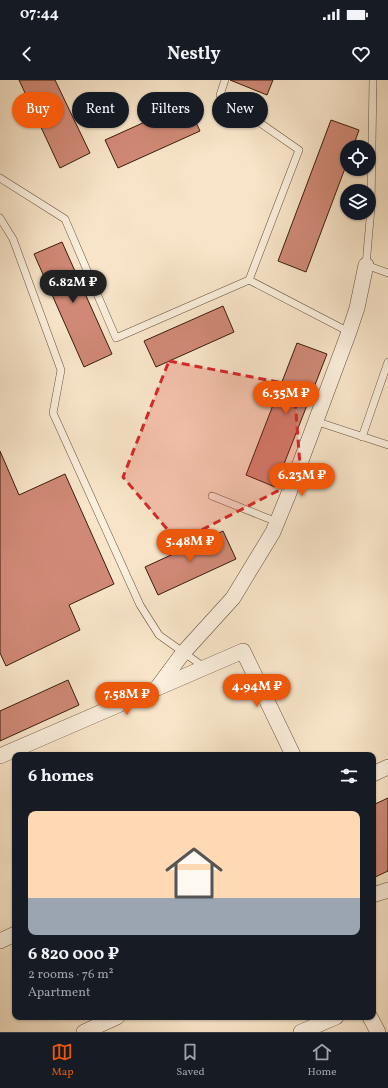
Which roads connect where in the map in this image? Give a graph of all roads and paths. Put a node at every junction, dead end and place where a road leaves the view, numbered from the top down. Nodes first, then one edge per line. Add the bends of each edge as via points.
1 (225, 80) edge
2 (373, 80) edge
3 (0, 178) edge
4 (0, 218) edge
5 (366, 265) junction
6 (388, 273) edge
7 (249, 280) junction
8 (349, 332) junction
9 (388, 362) edge
10 (316, 421) junction
11 (362, 437) junction
12 (388, 445) edge
13 (212, 496) dead end
14 (277, 522) junction
15 (183, 653) junction
16 (204, 667) junction
17 (156, 688) junction
18 (292, 752) edge
19 (0, 756) edge
20 (388, 768) edge
21 (376, 773) edge
22 (388, 890) edge
23 (376, 894) edge
24 (12, 935) edge
25 (0, 941) edge
26 (110, 1020) edge
27 (329, 1020) edge
28 (372, 1020) edge
29 (84, 1032) edge
30 (301, 1032) edge
31 (378, 1032) edge

1 - 7 lane via 220,95 299,150
2 - 5 lane via 371,208
3 - 7 lane via 65,219 116,338
4 - 15 lane via 13,239 61,370 53,413 140,605 159,635
5 - 6 lane
5 - 8 street
7 - 8 lane
8 - 10 street
9 - 11 lane
10 - 11 lane
10 - 14 street
11 - 12 lane
13 - 14 lane
14 - 15 street via 233,598
15 - 16 lane
15 - 17 street
16 - 17 street
16 - 18 street via 243,651
17 - 19 street
20 - 21 street
22 - 23 street
24 - 25 street
26 - 29 street
27 - 30 street
28 - 31 street

